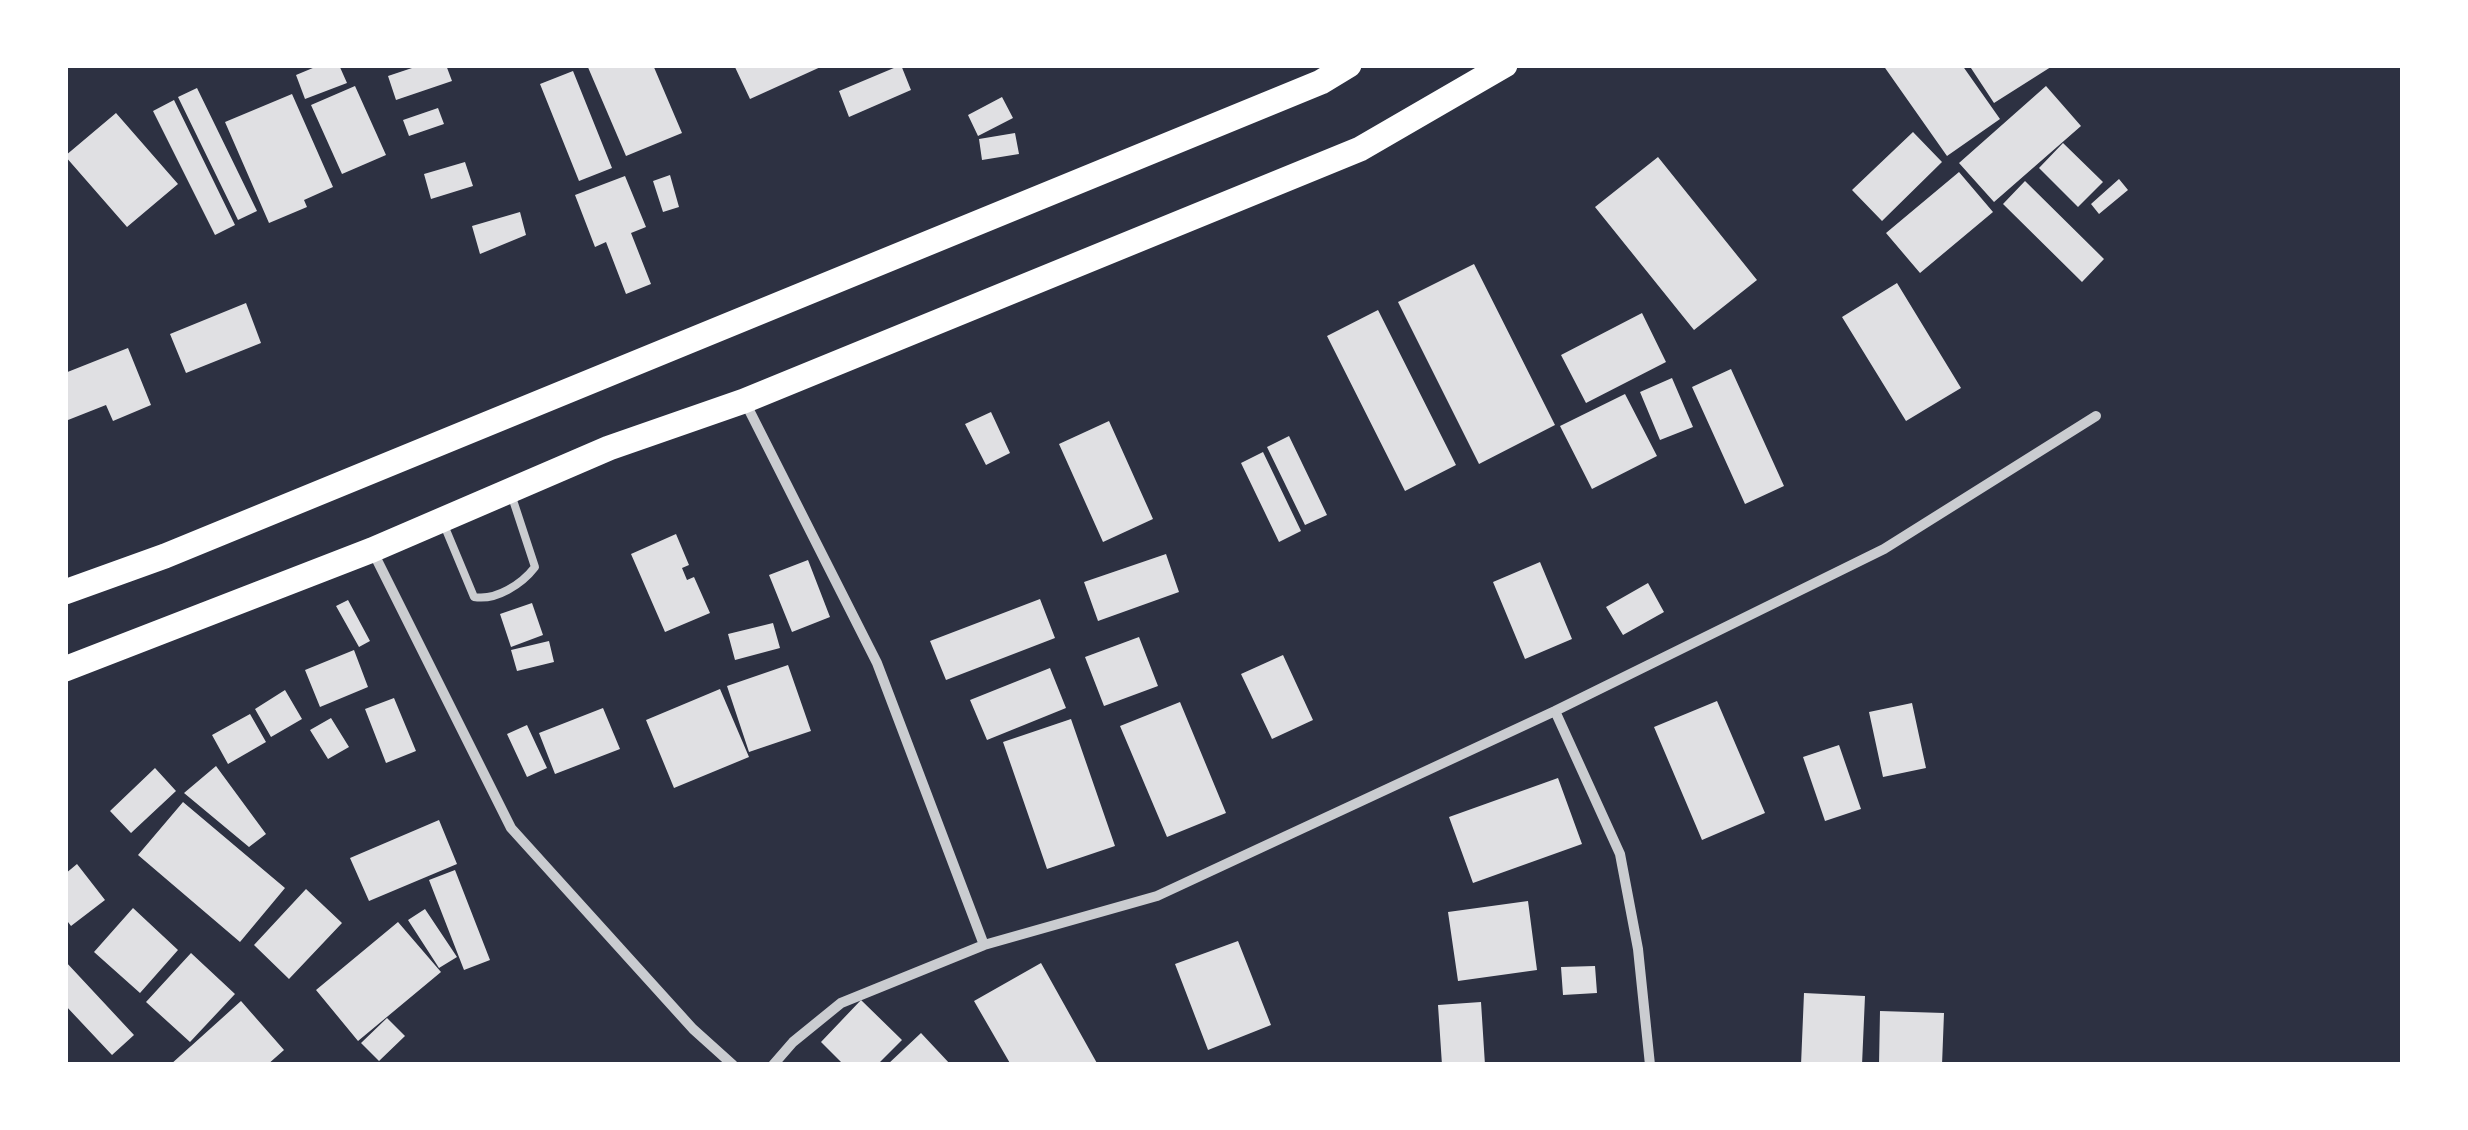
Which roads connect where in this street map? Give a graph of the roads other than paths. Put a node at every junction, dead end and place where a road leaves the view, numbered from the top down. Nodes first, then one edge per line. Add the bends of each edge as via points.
1 (1349, 65) edge
2 (1505, 65) edge
3 (744, 401) junction
4 (2096, 416) dead end
5 (510, 491) junction
6 (442, 521) junction
7 (372, 550) junction
8 (65, 592) edge
9 (65, 669) edge
10 (1555, 711) junction
11 (984, 945) junction
12 (734, 1065) edge
13 (774, 1065) edge
14 (1650, 1065) edge

1 - 8 main road via 1000,217
2 - 3 main road via 1360,149
3 - 5 main road
3 - 11 street via 876,662
4 - 10 street via 1884,549
5 - 6 main road
5 - 6 lane via 534,567 518,585 474,597
6 - 7 main road
7 - 9 main road
7 - 12 street via 511,828 693,1029
10 - 11 street via 1157,896
10 - 14 street via 1620,854
11 - 13 street via 841,1003

